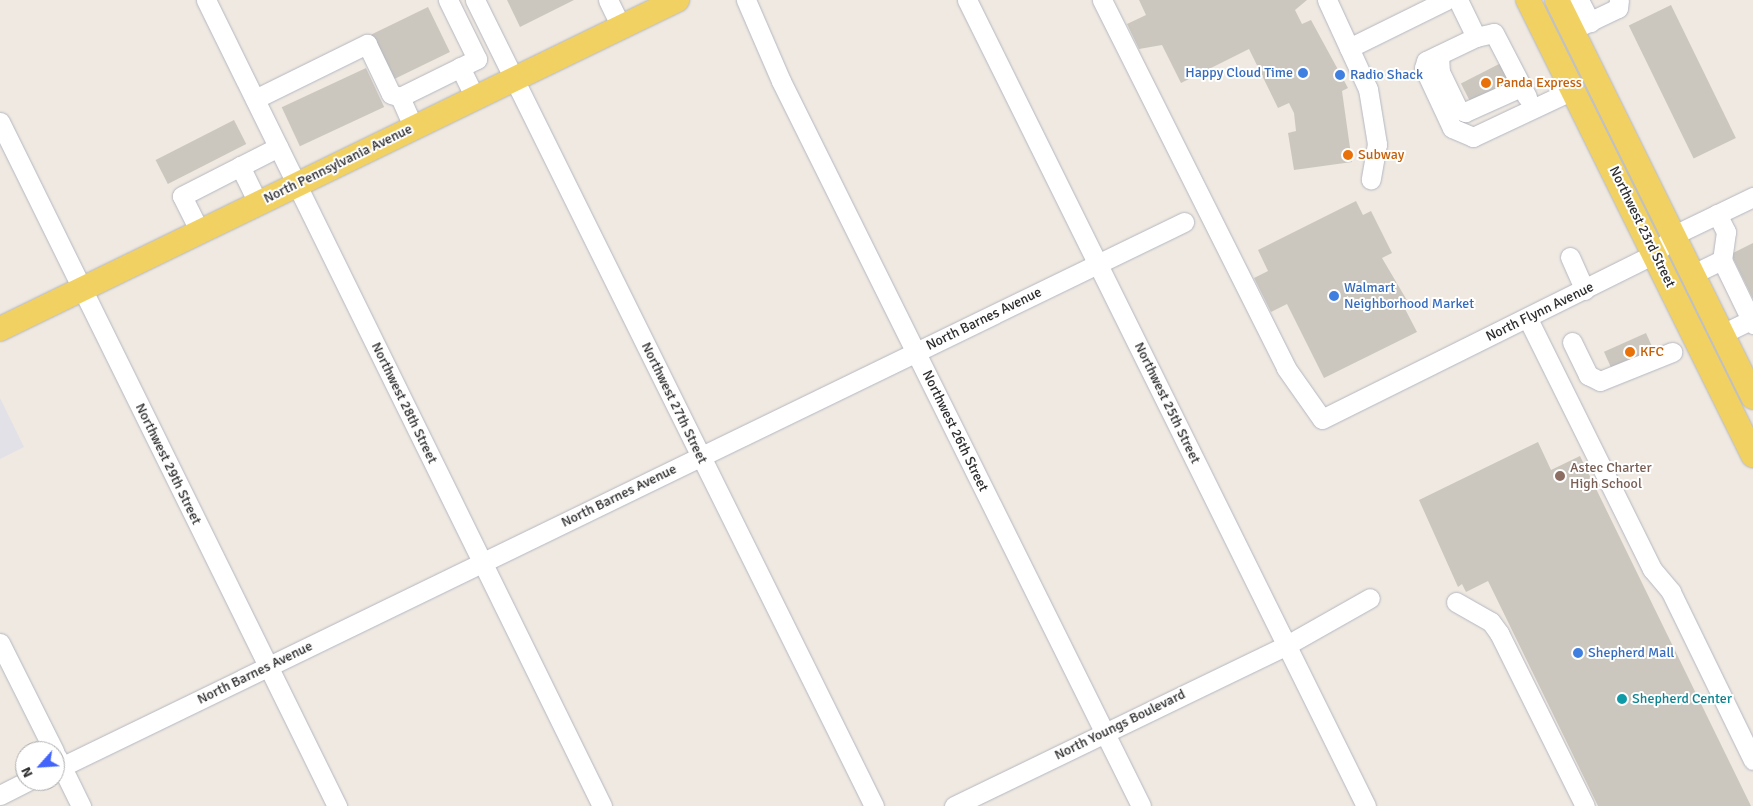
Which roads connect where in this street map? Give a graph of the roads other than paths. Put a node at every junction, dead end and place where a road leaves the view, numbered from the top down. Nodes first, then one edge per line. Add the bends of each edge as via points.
1 (206, 0) edge
2 (448, 0) edge
3 (475, 0) edge
4 (608, 0) edge
5 (677, 0) edge
6 (746, 0) edge
7 (967, 0) edge
8 (1102, 0) edge
9 (1327, 0) edge
10 (1446, 0) edge
11 (1458, 0) edge
12 (1528, 0) edge
13 (1556, 0) edge
14 (1579, 0) edge
15 (1619, 0) edge
16 (1581, 26) junction
17 (621, 27) junction
18 (1476, 37) junction
19 (1349, 48) junction
20 (1439, 55) junction
21 (460, 67) junction
22 (1592, 69) junction
23 (514, 79) junction
24 (1571, 85) junction
25 (1521, 87) junction
26 (400, 97) junction
27 (475, 98) junction
28 (254, 99) junction
29 (1533, 110) junction
30 (0, 122) edge
31 (414, 128) junction
32 (1628, 141) junction
33 (278, 147) junction
34 (1604, 153) junction
35 (240, 166) junction
36 (1372, 179) dead end
37 (297, 184) junction
38 (1753, 197) edge
39 (258, 203) junction
40 (1717, 214) junction
41 (1184, 222) dead end
42 (200, 232) junction
43 (1674, 235) junction
44 (1655, 254) junction
45 (1570, 257) dead end
46 (1722, 260) junction
47 (1098, 264) junction
48 (1693, 274) junction
49 (82, 289) junction
50 (1585, 290) junction
51 (1528, 318) junction
52 (1752, 322) edge
53 (0, 330) edge
54 (1722, 334) junction
55 (1572, 342) dead end
56 (916, 352) junction
57 (1672, 352) dead end
58 (1753, 396) edge
59 (1729, 406) junction
60 (1748, 432) edge
61 (701, 456) junction
62 (1753, 456) edge
63 (482, 562) junction
64 (1370, 598) dead end
65 (1456, 602) dead end
66 (0, 643) edge
67 (1287, 645) junction
68 (268, 666) junction
69 (1105, 733) junction
70 (47, 741) edge
71 (65, 756) edge
72 (1753, 760) edge
73 (65, 777) edge
74 (15, 788) edge
75 (0, 795) edge
76 (81, 806) edge
77 (337, 806) edge
78 (602, 806) edge
79 (874, 806) edge
80 (954, 806) edge
81 (1141, 806) edge
82 (1366, 806) edge
83 (1585, 806) edge

1 - 28 street, Northwest 28th Street
2 - 21 street via 477,59
3 - 23 street, Northwest 27th Street
4 - 17 street
5 - 17 main road, North Pennsylvania Avenue
6 - 56 street, Northwest 26th Street via 781,81
7 - 47 street, Northwest 25th Street
8 - 51 street, North Flynn Avenue via 1282,360 1322,419
9 - 19 street
10 - 19 street
11 - 18 street
12 - 24 main road, Northwest 23rd Street
13 - 16 main road, Northwest 23rd Street
14 - 16 street
15 - 16 street via 1618,8
16 - 22 main road, Northwest 23rd Street
17 - 23 main road, North Pennsylvania Avenue
18 - 20 street
18 - 25 street via 1494,32
19 - 36 street via 1368,89 1377,144
20 - 25 street via 1440,72 1458,109 1465,112
20 - 29 street via 1426,61 1424,68 1452,128 1462,134 1478,136
21 - 26 street
21 - 27 street
22 - 24 main road
22 - 32 main road, Northwest 23rd Street
23 - 27 main road, North Pennsylvania Avenue
23 - 61 street, Northwest 27th Street
24 - 29 street
24 - 34 main road, Northwest 23rd Street
25 - 29 street
26 - 28 street via 391,94 366,44
26 - 31 street
27 - 31 main road, North Pennsylvania Avenue
28 - 33 street, Northwest 28th Street
30 - 49 street, Northwest 29th Street
31 - 37 main road, North Pennsylvania Avenue
32 - 34 main road
32 - 43 main road, Northwest 23rd Street
33 - 35 street
33 - 37 street, Northwest 28th Street
34 - 44 main road, Northwest 23rd Street
35 - 39 street
35 - 42 street via 182,196
37 - 39 main road, North Pennsylvania Avenue
37 - 63 street, Northwest 28th Street
38 - 40 street, North Flynn Avenue
39 - 42 main road, North Pennsylvania Avenue
40 - 43 street, North Flynn Avenue
40 - 46 street via 1726,232
41 - 47 street, North Barnes Avenue
42 - 49 main road, North Pennsylvania Avenue
43 - 44 street, North Flynn Avenue
43 - 48 main road, Northwest 23rd Street
44 - 50 street, North Flynn Avenue
44 - 59 main road, Northwest 23rd Street
45 - 50 street
46 - 48 street
46 - 52 street
47 - 56 street, North Barnes Avenue
47 - 67 street, Northwest 25th Street
48 - 54 main road, Northwest 23rd Street
49 - 53 main road, North Pennsylvania Avenue
49 - 68 street, Northwest 29th Street
50 - 51 street, North Flynn Avenue
51 - 72 street via 1652,569 1671,592
52 - 54 street
54 - 58 main road, Northwest 23rd Street
55 - 57 street via 1588,375 1600,382
56 - 61 street, North Barnes Avenue
56 - 69 street, Northwest 26th Street
58 - 59 street
59 - 60 main road, Northwest 23rd Street
60 - 62 main road, Northwest 23rd Street
61 - 63 street, North Barnes Avenue
61 - 79 street, Northwest 27th Street
63 - 68 street, North Barnes Avenue
63 - 78 street, Northwest 28th Street
64 - 67 street, North Youngs Boulevard
65 - 83 street via 1491,622 1499,633
66 - 70 street
67 - 69 street, North Youngs Boulevard
67 - 82 street, Northwest 25th Street
68 - 71 street, North Barnes Avenue
68 - 77 street, Northwest 29th Street
69 - 80 street, North Youngs Boulevard
69 - 81 street, Northwest 26th Street
73 - 76 street
74 - 75 street

